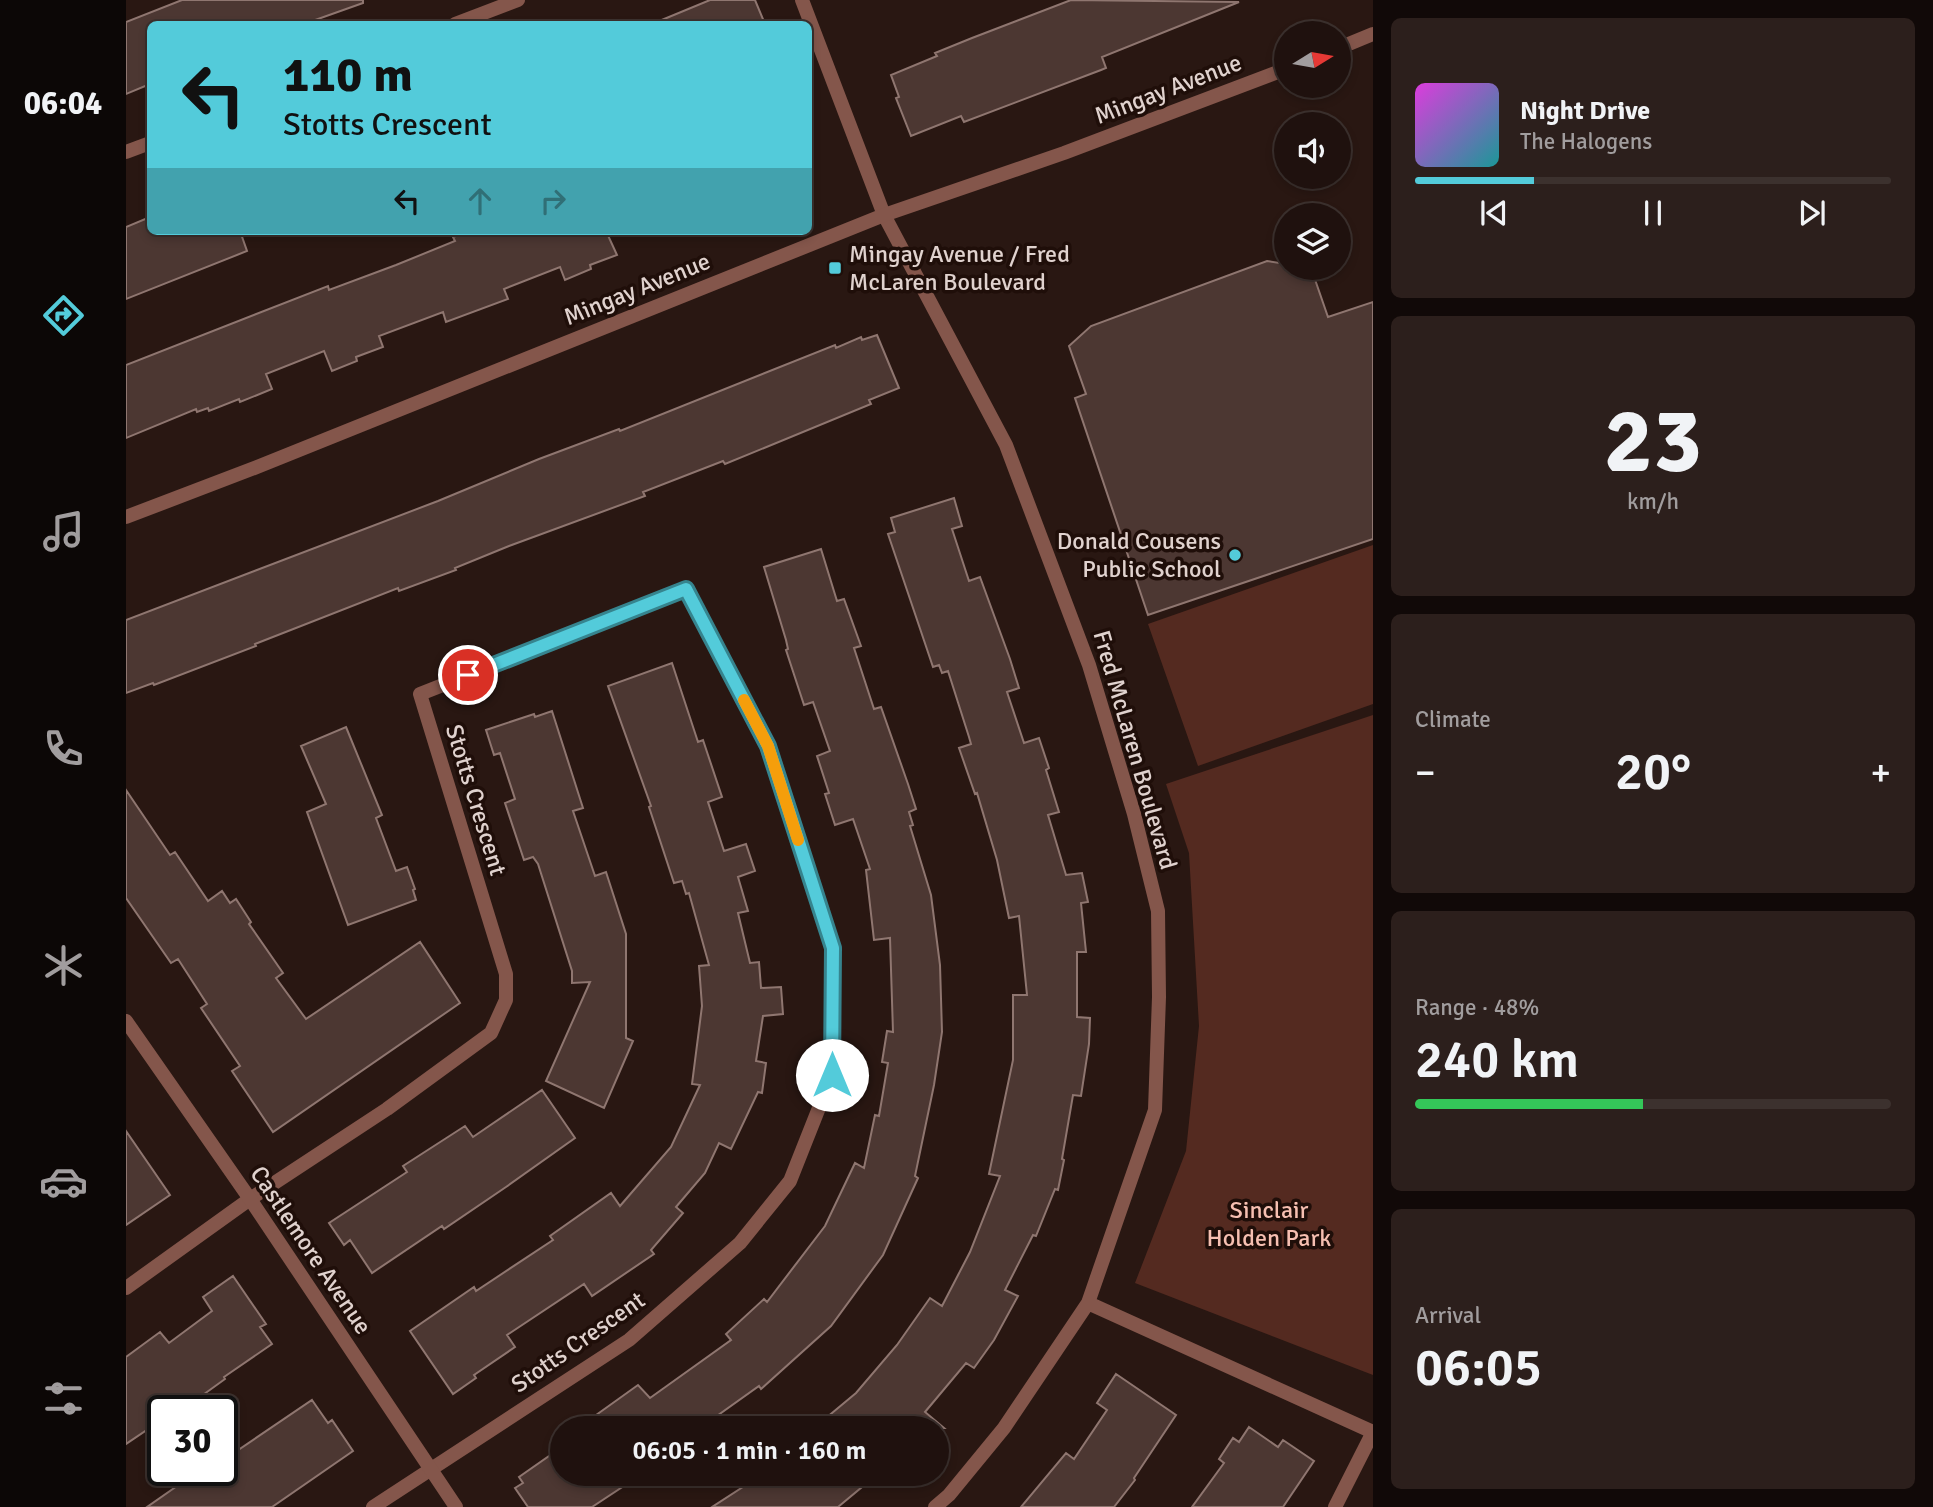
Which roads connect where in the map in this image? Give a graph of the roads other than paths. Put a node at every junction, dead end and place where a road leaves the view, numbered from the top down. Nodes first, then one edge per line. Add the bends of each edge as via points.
1 (518, 0) edge
2 (802, 0) edge
3 (463, 21) edge
4 (810, 21) edge
5 (812, 26) edge
6 (1373, 34) edge
7 (1351, 43) edge
8 (1274, 74) edge
9 (147, 144) edge
10 (126, 152) edge
11 (884, 215) junction
12 (126, 517) edge
13 (126, 1021) edge
14 (250, 1199) junction
15 (126, 1288) edge
16 (1088, 1303) junction
17 (1373, 1432) edge
18 (430, 1469) junction
19 (373, 1507) edge
20 (456, 1507) edge
21 (935, 1507) edge
22 (1335, 1507) edge

1 - 3 street
2 - 4 street, Fred McLaren Boulevard
5 - 11 street, Fred McLaren Boulevard
6 - 7 street
8 - 11 street, Mingay Avenue
9 - 10 street
11 - 12 street, Mingay Avenue
11 - 16 street, Fred McLaren Boulevard via 1006,445 1089,665 1157,911 1155,1110
13 - 14 street, Castlemore Avenue
14 - 15 street
14 - 18 street, Castlemore Avenue
14 - 18 street, Stotts Crescent via 387,1109 491,1033 506,1000 506,974 420,694 686,589 768,746 833,948 832,1075 790,1181 740,1243 629,1340
16 - 17 street
16 - 21 street, Fred McLaren Boulevard via 1004,1428
17 - 22 street
18 - 19 street
18 - 20 street, Castlemore Avenue

